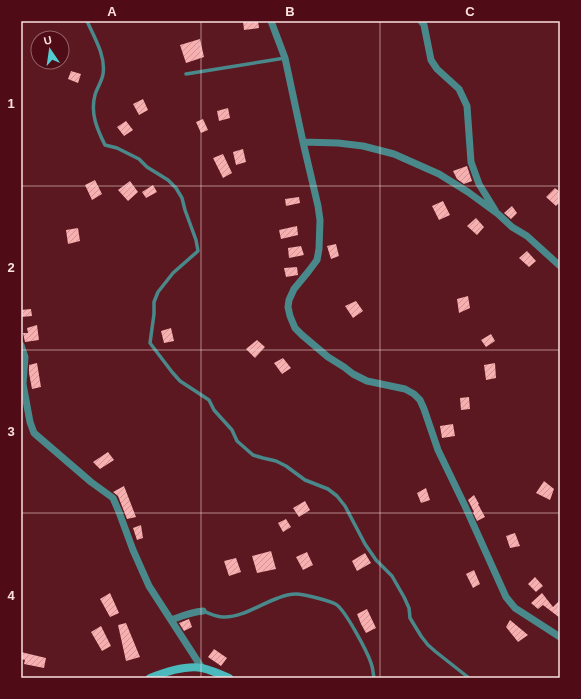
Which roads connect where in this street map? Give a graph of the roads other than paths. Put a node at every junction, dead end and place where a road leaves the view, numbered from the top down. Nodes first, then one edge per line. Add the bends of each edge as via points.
1 (87, 21) edge
2 (271, 21) edge
3 (421, 21) edge
4 (285, 58) junction
5 (186, 74) dead end
6 (303, 142) junction
7 (497, 213) junction
8 (560, 266) edge
9 (21, 345) edge
10 (22, 385) edge
11 (203, 611) joint
12 (171, 620) junction
13 (560, 637) edge
14 (202, 668) junction
15 (150, 678) edge
16 (229, 678) edge
17 (374, 678) edge
18 (469, 678) edge

1 - 18 lane via 101,52 103,63 103,74 93,105 100,135 105,145 139,159 176,188 182,198 198,250 173,273 158,292 154,302 150,343 180,381 209,400 214,410 232,430 237,441 253,454 286,466 305,480 328,489 337,496 376,560 392,576 409,608 410,618 421,636 436,652
2 - 4 street
3 - 7 street via 431,60 437,70 459,89 467,106 471,162 479,184
4 - 5 lane
4 - 6 street
6 - 7 street via 363,146 394,154 439,174
6 - 13 street via 318,206 320,242 317,260 294,289 289,300 288,307 295,328 328,357 353,374 367,381 405,389 420,400 438,450 506,597 515,608
7 - 8 street
9 - 10 street via 25,357
10 - 12 street via 34,433 112,498 149,586
11 - 12 street
11 - 17 lane via 222,618 229,617 257,608 278,597 297,594 333,602 342,610 365,650 371,662
12 - 14 street
14 - 15 main road via 165,672
14 - 16 main road

